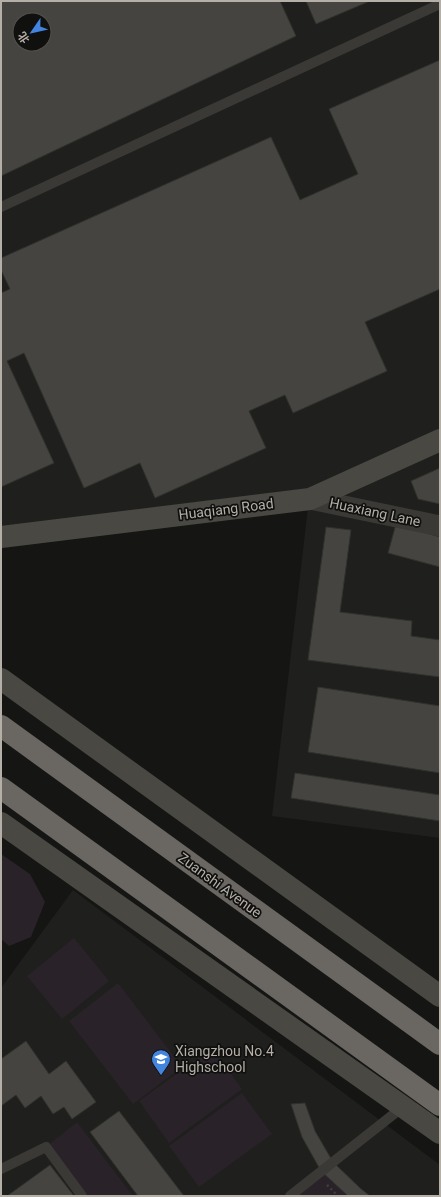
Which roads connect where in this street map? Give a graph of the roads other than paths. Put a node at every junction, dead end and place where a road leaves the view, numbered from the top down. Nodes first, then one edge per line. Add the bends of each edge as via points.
1 (440, 4) edge
2 (1, 207) edge
3 (440, 440) edge
4 (310, 499) junction
5 (440, 526) edge
6 (1, 537) edge
7 (1, 680) edge
8 (1, 726) edge
9 (1, 788) edge
10 (1, 823) edge
11 (440, 996) edge
12 (440, 1044) edge
13 (422, 1092) junction
14 (440, 1105) edge
15 (404, 1106) junction
16 (440, 1133) edge
17 (1, 1169) edge
18 (82, 1196) edge
19 (290, 1196) edge

1 - 2 lane
3 - 4 street, Huaqiang Road
4 - 5 street, Huaxiang Lane
4 - 6 street, Huaqiang Road
7 - 11 street
8 - 12 highway, Zuanshi Avenue
9 - 13 highway
10 - 15 street
13 - 14 highway
13 - 15 street
15 - 16 street
15 - 19 lane
17 - 18 lane via 46,1148

